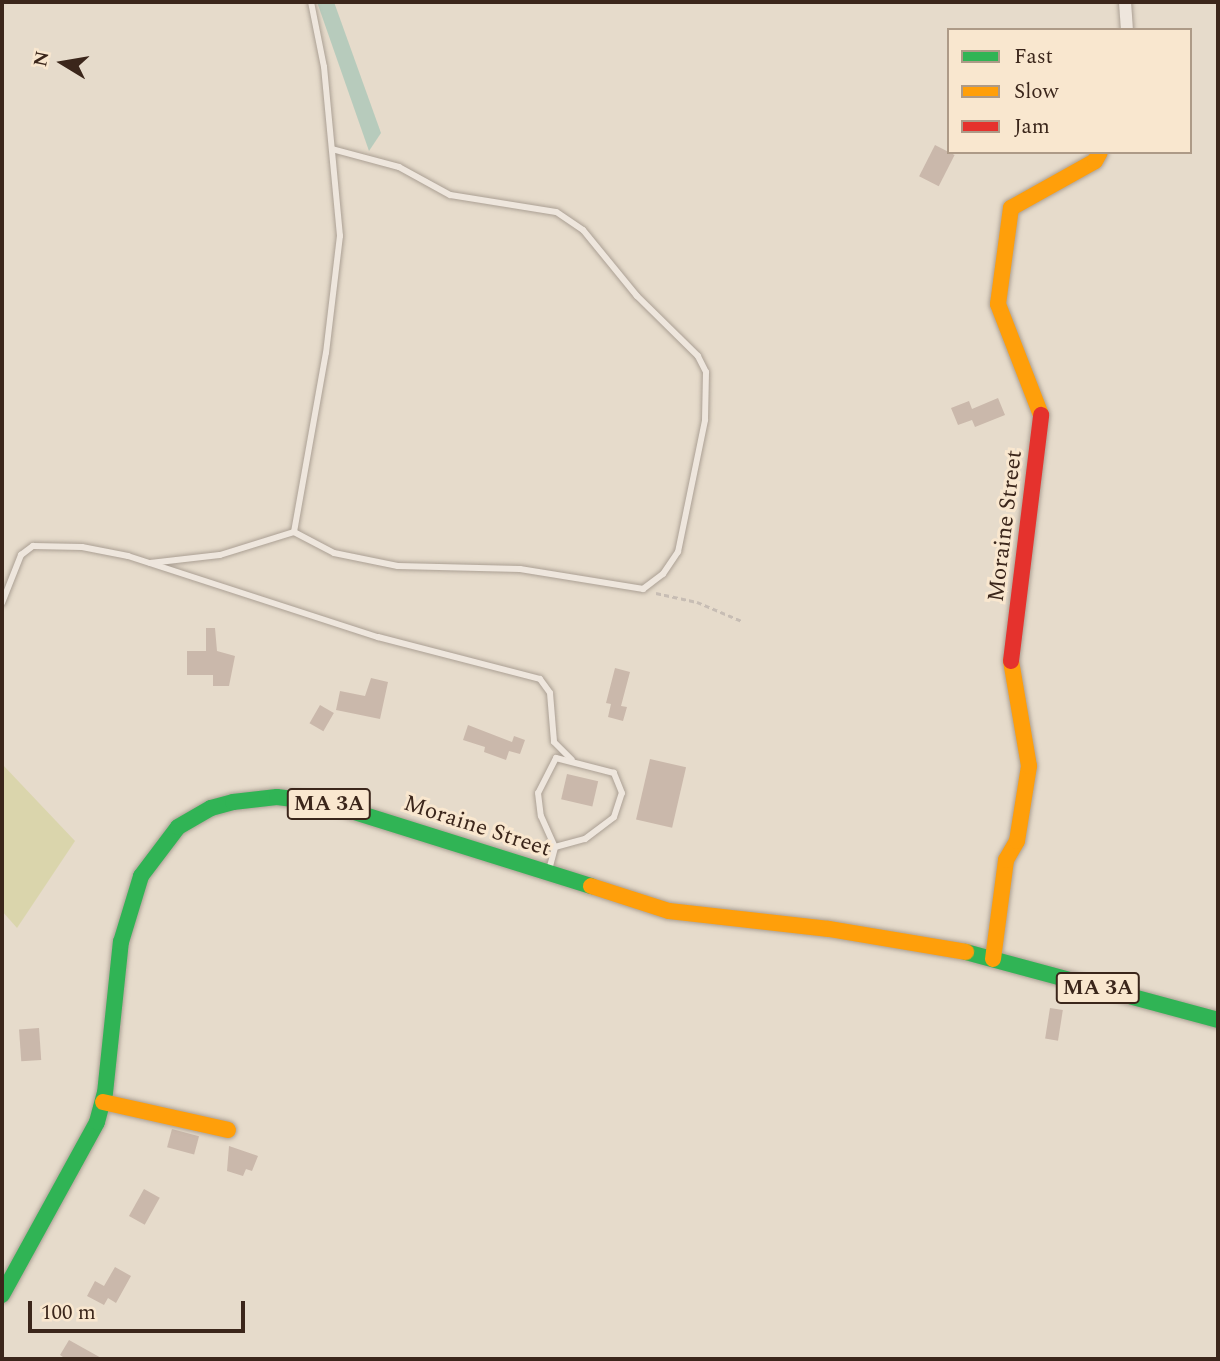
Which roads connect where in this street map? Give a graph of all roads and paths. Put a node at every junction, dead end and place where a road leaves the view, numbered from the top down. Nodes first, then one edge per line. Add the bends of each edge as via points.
1 (311, 2) edge
2 (1125, 2) edge
3 (1127, 28) edge
4 (332, 149) junction
5 (1099, 154) edge
6 (294, 533) junction
7 (150, 563) junction
8 (643, 589) junction
9 (2, 603) edge
10 (742, 621) dead end
11 (572, 760) junction
12 (555, 848) junction
13 (548, 875) junction
14 (986, 957) junction
15 (1218, 1020) edge
16 (103, 1102) junction
17 (228, 1130) dead end
18 (2, 1295) edge

1 - 4 lane via 324,67
2 - 3 street
4 - 6 lane via 339,270
4 - 8 lane via 399,167 450,195 556,212 583,230 637,296 698,356 705,372 705,420 678,552 663,574
5 - 14 main road, Moraine Street via 1095,161 1011,208 1007,236 998,304 1042,418 1011,661 1030,766 1017,841 1006,860
6 - 7 lane via 220,555
6 - 8 lane via 334,553 398,566 520,569
7 - 9 lane via 82,547 33,547 21,555
7 - 11 lane via 379,637 540,679 550,693 554,742
8 - 10 path via 696,602
11 - 12 lane via 556,758 538,793 541,816
11 - 12 lane via 614,773 622,793 614,817 585,839
12 - 13 lane
13 - 14 main road, Moraine Street / MA 3A via 704,918 829,929
13 - 16 main road, Moraine Street / MA 3A via 358,812 301,799 246,800 193,817 164,839 133,895 121,942
14 - 15 main road, MA 3A
16 - 17 main road
16 - 18 main road, Moraine Street / MA 3A via 74,1169

